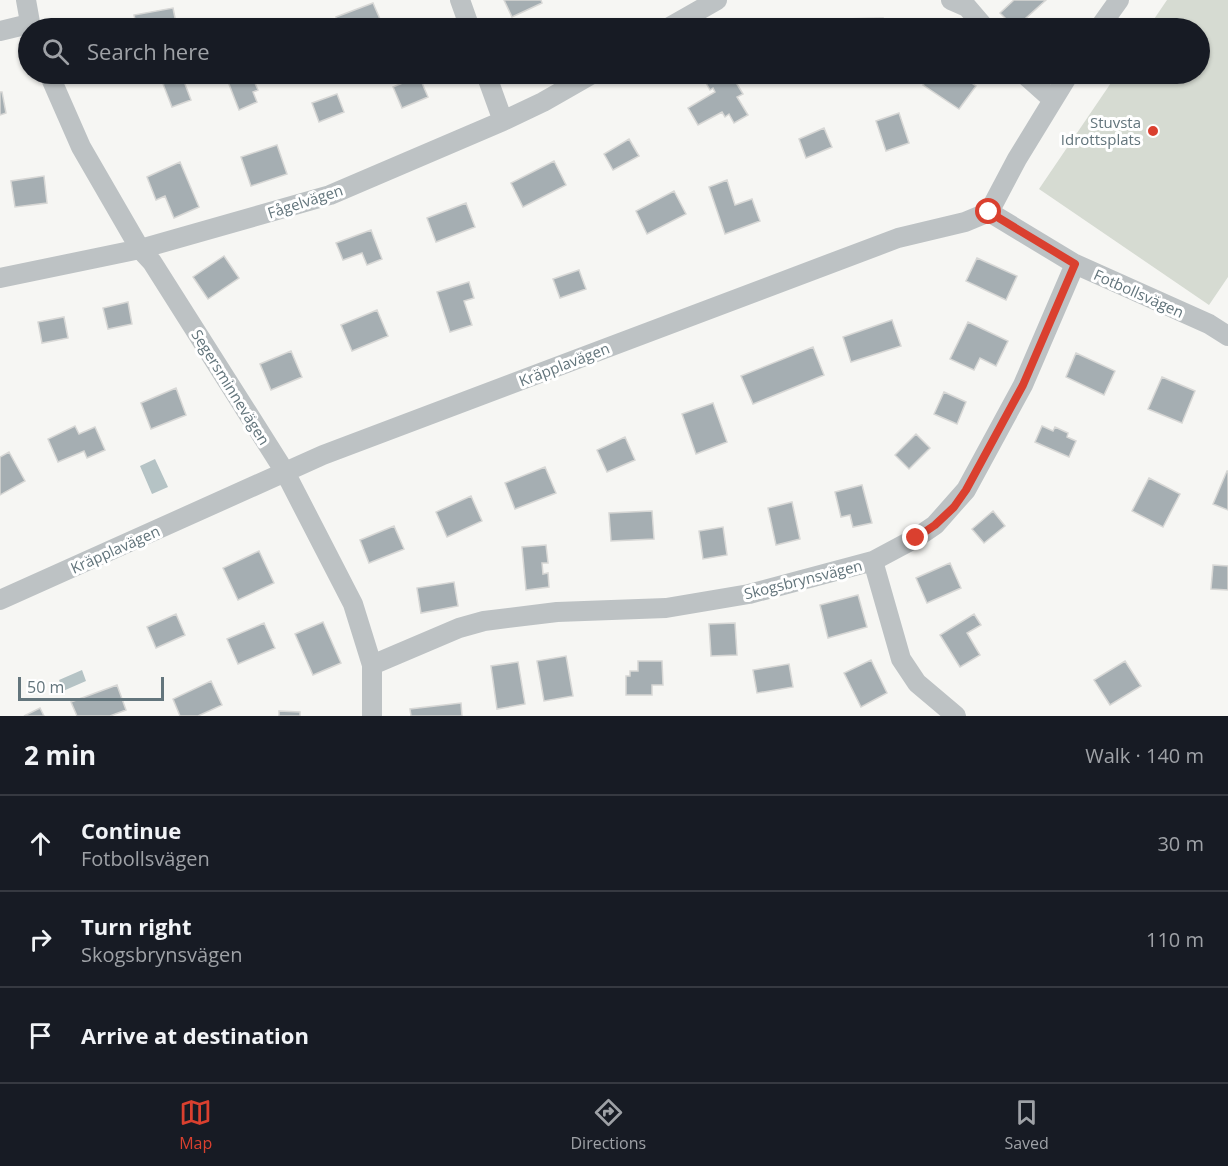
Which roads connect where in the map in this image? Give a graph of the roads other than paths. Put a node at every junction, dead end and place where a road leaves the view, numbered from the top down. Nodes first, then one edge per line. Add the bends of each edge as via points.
1 (26, 0) edge
2 (460, 0) edge
3 (717, 0) edge
4 (951, 0) edge
5 (1119, 0) edge
6 (29, 18) edge
7 (466, 18) edge
8 (686, 18) edge
9 (976, 18) edge
10 (1106, 18) edge
11 (18, 28) edge
12 (0, 32) edge
13 (54, 84) edge
14 (489, 84) edge
15 (574, 84) edge
16 (1035, 84) edge
17 (1062, 84) edge
18 (1052, 99) junction
19 (502, 122) junction
20 (989, 212) junction
21 (140, 249) junction
22 (1075, 264) junction
23 (0, 278) edge
24 (1228, 336) edge
25 (285, 472) junction
26 (873, 561) junction
27 (0, 600) edge
28 (372, 665) junction
29 (372, 716) edge
30 (956, 716) edge

1 - 6 street
2 - 7 street
3 - 8 street
4 - 9 street
5 - 10 street
11 - 12 street
13 - 21 street, Segersminnevägen via 81,147
14 - 19 street
15 - 19 street, Fågelvägen
16 - 18 street
17 - 18 street
18 - 20 street
19 - 21 street, Fågelvägen via 330,195
20 - 22 street, Fotbollsvägen
20 - 25 street, Kräpplavägen via 965,222 898,238
21 - 23 street, Fågelvägen
21 - 25 street, Segersminnevägen
22 - 24 street, Fotbollsvägen
22 - 26 street, Skogsbrynsvägen via 1023,385 966,490 935,525
25 - 27 street, Kräpplavägen
25 - 28 street, Segersminnevägen via 353,604
26 - 28 street, Skogsbrynsvägen via 749,594 666,608 557,612 484,621
26 - 30 street via 901,659 917,683
28 - 29 street, Segersminnevägen

